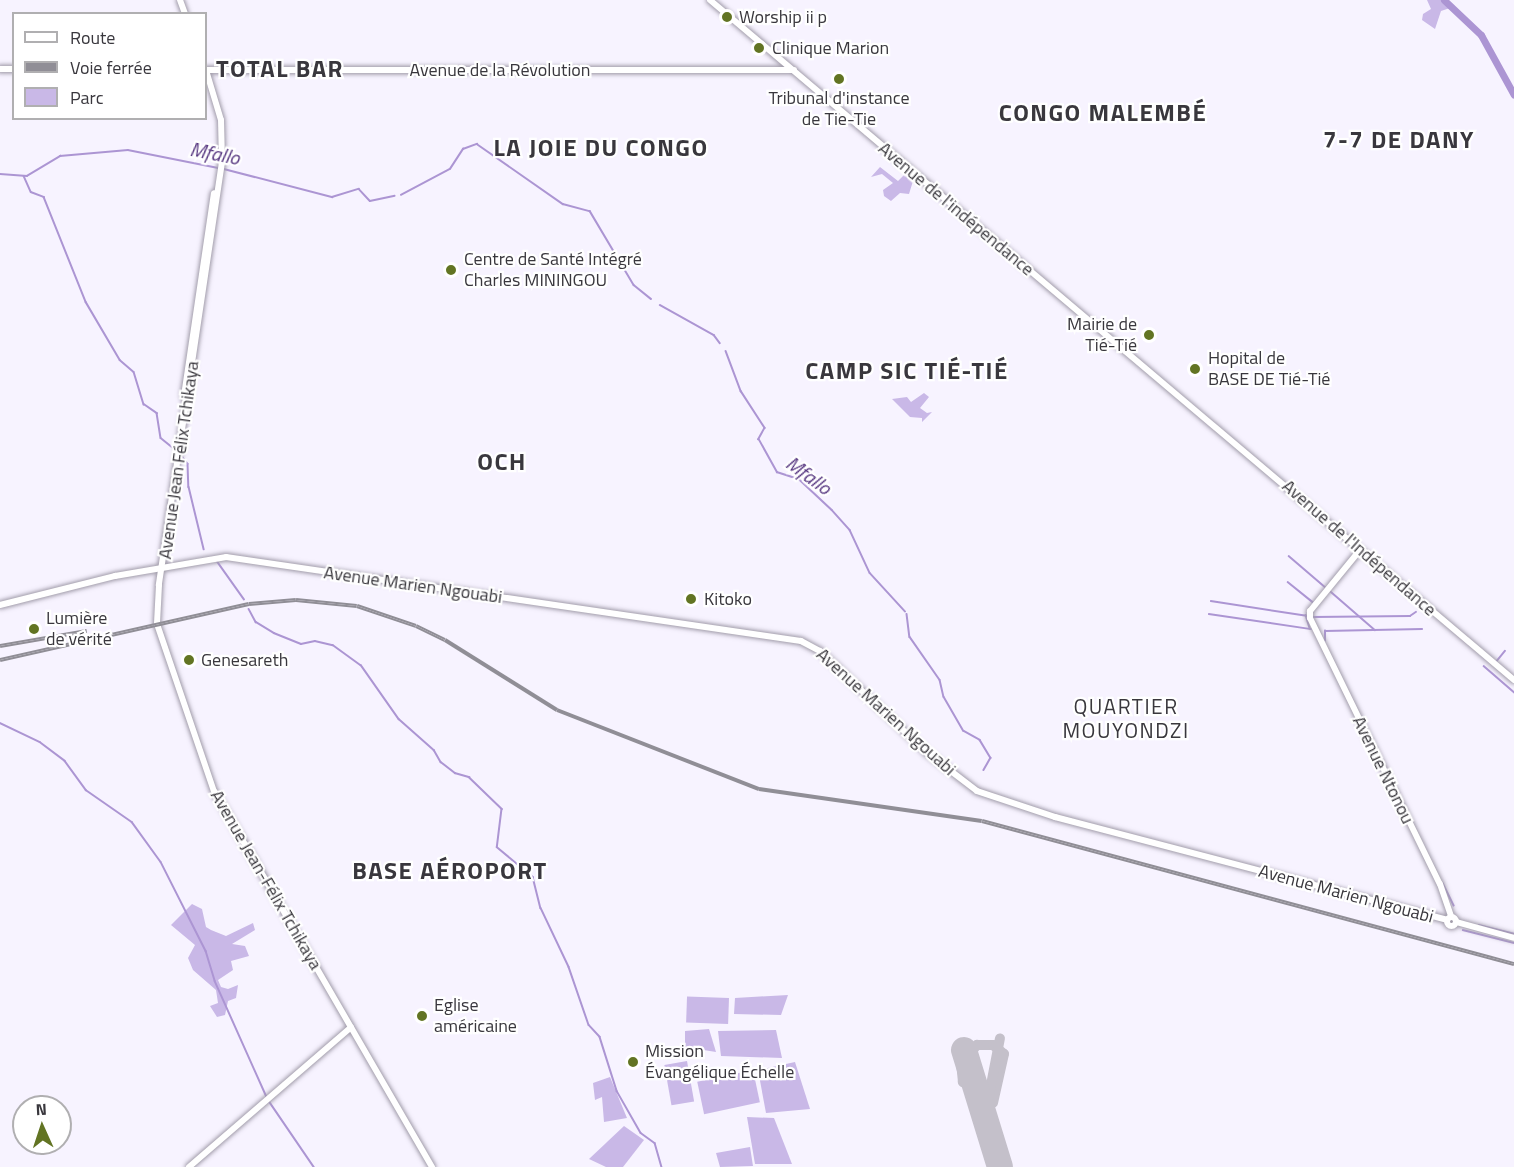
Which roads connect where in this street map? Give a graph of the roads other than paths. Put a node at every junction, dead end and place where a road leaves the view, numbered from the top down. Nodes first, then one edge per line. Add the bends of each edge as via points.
1 (710, 0) edge
2 (207, 68) edge
3 (207, 68) edge
4 (793, 69) junction
5 (214, 70) junction
6 (208, 79) edge
7 (1204, 416) joint
8 (1360, 550) junction
9 (163, 566) junction
10 (0, 605) edge
11 (1514, 680) edge
12 (1451, 919) junction
13 (1514, 938) edge
14 (351, 1027) junction
15 (189, 1167) edge
16 (432, 1167) edge

1 - 4 street, Avenue de l'indépendance
2 - 4 street, Avenue de la Révolution
3 - 5 street, Avenue de la Révolution
4 - 5 street, Avenue de la Révolution
4 - 7 street, Avenue de l'indépendance
5 - 6 street
6 - 9 street, Avenue Jean Félix Tchikaya via 221,120 222,162
7 - 8 street, Avenue de l'Indépendance
8 - 11 street, Avenue de l'Indépendance
8 - 12 street, Avenue Ntonou via 1310,611 1312,625 1435,875
9 - 10 street, Avenue Marien Ngouabi
9 - 12 street, Avenue Marien Ngouabi via 235,558 801,641 826,656 940,764 988,795 1071,821
9 - 14 street, Avenue Jean-Félix Tchikaya via 158,629 214,791
12 - 13 street, Avenue Marien Ngouabi
14 - 15 street
14 - 16 street, Avenue Jean-Félix Tchikaya

